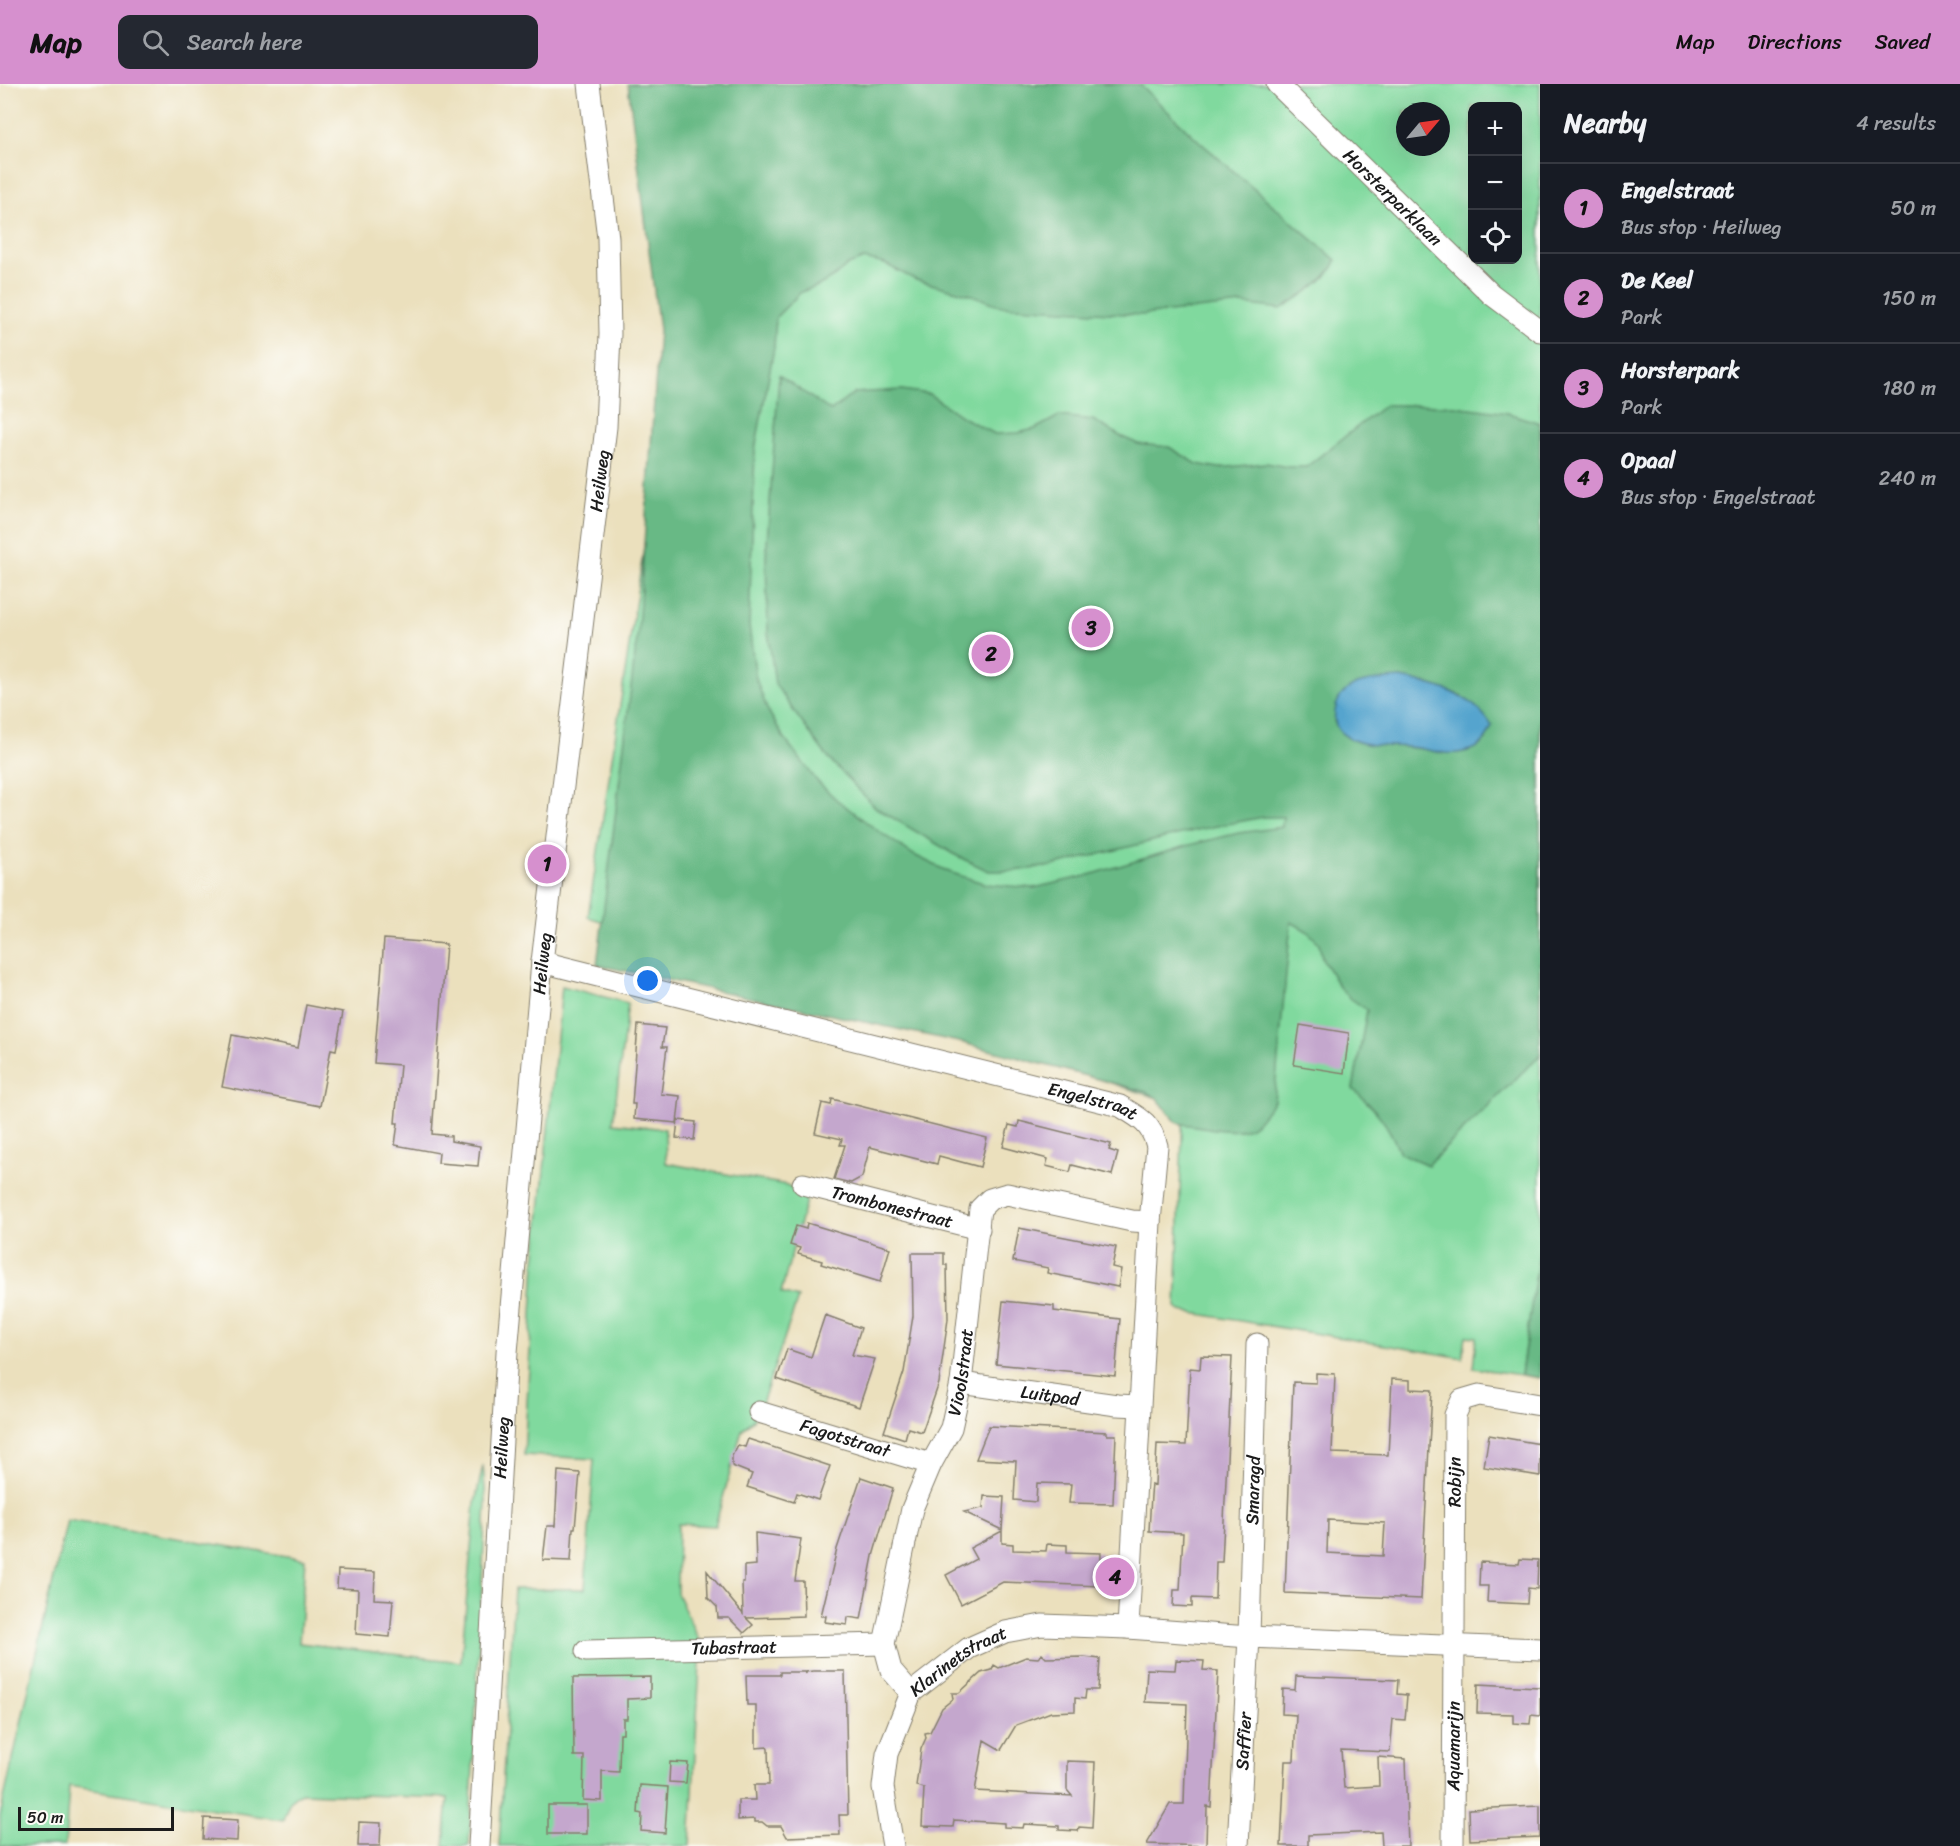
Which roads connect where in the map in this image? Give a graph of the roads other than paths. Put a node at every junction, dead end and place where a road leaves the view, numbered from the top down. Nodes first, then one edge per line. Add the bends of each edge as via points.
1 (589, 84) edge
2 (1277, 84) edge
3 (1540, 331) edge
4 (542, 962) junction
5 (803, 1184) dead end
6 (1141, 1221) junction
7 (979, 1229) junction
8 (1257, 1344) dead end
9 (961, 1383) junction
10 (1540, 1405) edge
11 (1139, 1406) junction
12 (759, 1412) dead end
13 (931, 1464) junction
14 (1128, 1628) junction
15 (1249, 1637) junction
16 (884, 1644) junction
17 (1453, 1644) junction
18 (1540, 1649) edge
19 (586, 1651) dead end
20 (911, 1693) junction
21 (479, 1846) edge
22 (893, 1846) edge
23 (1238, 1846) edge
24 (1453, 1846) edge

1 - 4 street, Heilweg via 608,238 610,334 606,427
2 - 3 street, Horsterparklaan via 1491,294
4 - 6 street, Engelstraat via 1120,1106 1144,1120 1157,1146
4 - 21 street, Heilweg via 507,1352
5 - 7 street, Trombonestraat
6 - 7 street, Vioolstraat via 1007,1194 990,1199 980,1209
6 - 11 street, Engelstraat
7 - 9 street, Vioolstraat
8 - 15 street, Smaragd
9 - 11 street, Luitpad
9 - 13 street, Vioolstraat via 951,1428
10 - 17 street, Robijn via 1479,1395 1462,1400 1455,1415
11 - 14 street, Engelstraat
12 - 13 street, Fagotstraat
13 - 16 street, Vioolstraat via 912,1509
14 - 15 street, Klarinetstraat
14 - 20 street, Klarinetstraat via 1042,1625 1005,1632 969,1648
15 - 17 street, Klarinetstraat
15 - 23 street, Saffier
16 - 19 street, Tubastraat
16 - 20 street, Vioolstraat via 891,1670
17 - 18 street, Klarinetstraat
17 - 24 street, Aquamarijn
20 - 22 street, Klarinetstraat via 887,1754 883,1786

